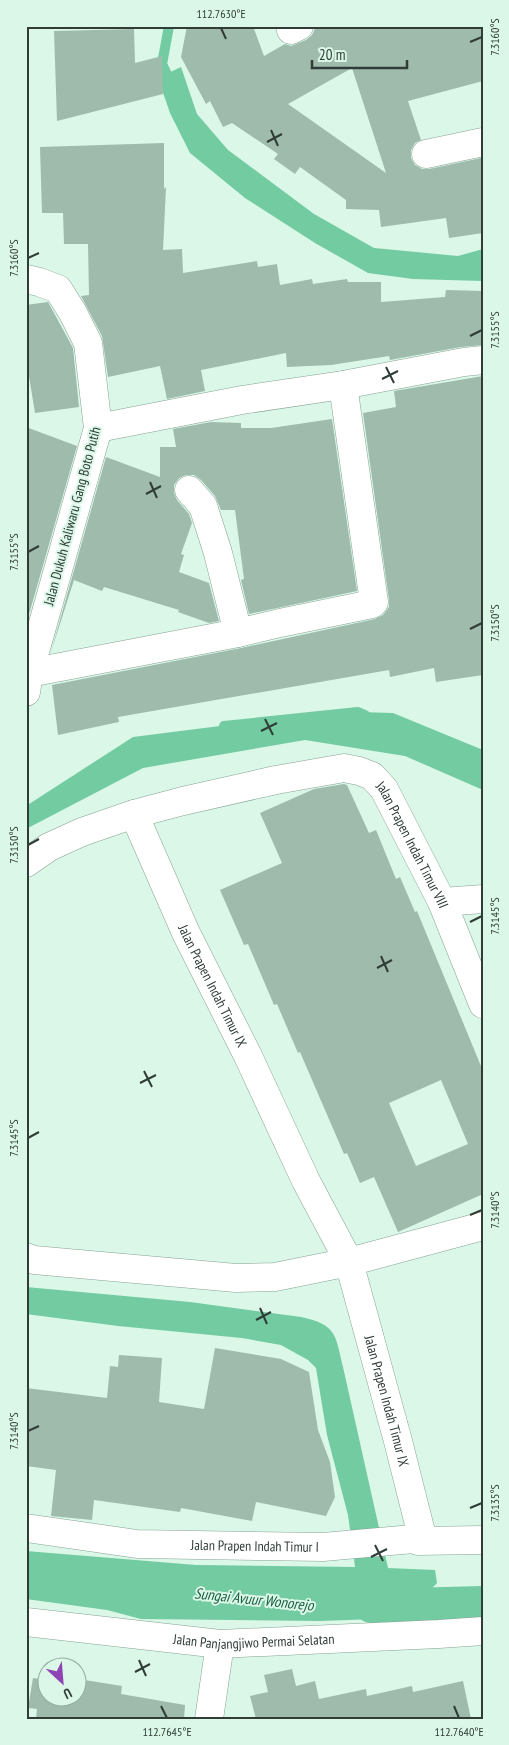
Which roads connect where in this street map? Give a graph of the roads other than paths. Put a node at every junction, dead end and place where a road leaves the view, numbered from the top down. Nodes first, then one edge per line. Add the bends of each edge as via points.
1 (483, 142) edge
2 (426, 154) dead end
3 (26, 279) edge
4 (483, 360) edge
5 (343, 385) junction
6 (98, 428) junction
7 (189, 490) dead end
8 (238, 633) junction
9 (28, 683) edge
10 (134, 814) junction
11 (26, 863) edge
12 (483, 899) edge
13 (442, 902) junction
14 (481, 995) edge
15 (483, 1226) edge
16 (26, 1257) edge
17 (349, 1262) junction
18 (26, 1528) edge
19 (418, 1540) junction
20 (483, 1540) edge
21 (26, 1622) edge
22 (483, 1631) edge
23 (220, 1644) junction
24 (209, 1719) edge

1 - 2 street
3 - 6 street, Jalan Dukuh Kaliwaru Gang Boto Putih via 58,289 88,343
4 - 5 street
5 - 6 street via 242,400
5 - 8 street via 374,602
6 - 9 street, Jalan Dukuh Kaliwaru Gang Boto Putih
7 - 8 street via 203,506
8 - 9 street
10 - 11 street via 48,847
10 - 13 street, Jalan Prapen Indah Timur VIII via 276,780 344,768 359,770 372,776 384,789
10 - 17 street, Jalan Prapen Indah Timur IX via 186,933 306,1181
12 - 13 street
13 - 14 street, Jalan Prapen Indah Timur VIII
15 - 17 street
16 - 17 street via 236,1278 275,1277
17 - 19 street, Jalan Prapen Indah Timur IX via 398,1441
18 - 19 street, Jalan Prapen Indah Timur I via 137,1544 323,1547
19 - 20 street, Jalan Prapen Indah Timur I
21 - 23 street, Jalan Panjangjiwo Permai Selatan
22 - 23 street, Jalan Panjangjiwo Permai Selatan
23 - 24 street

